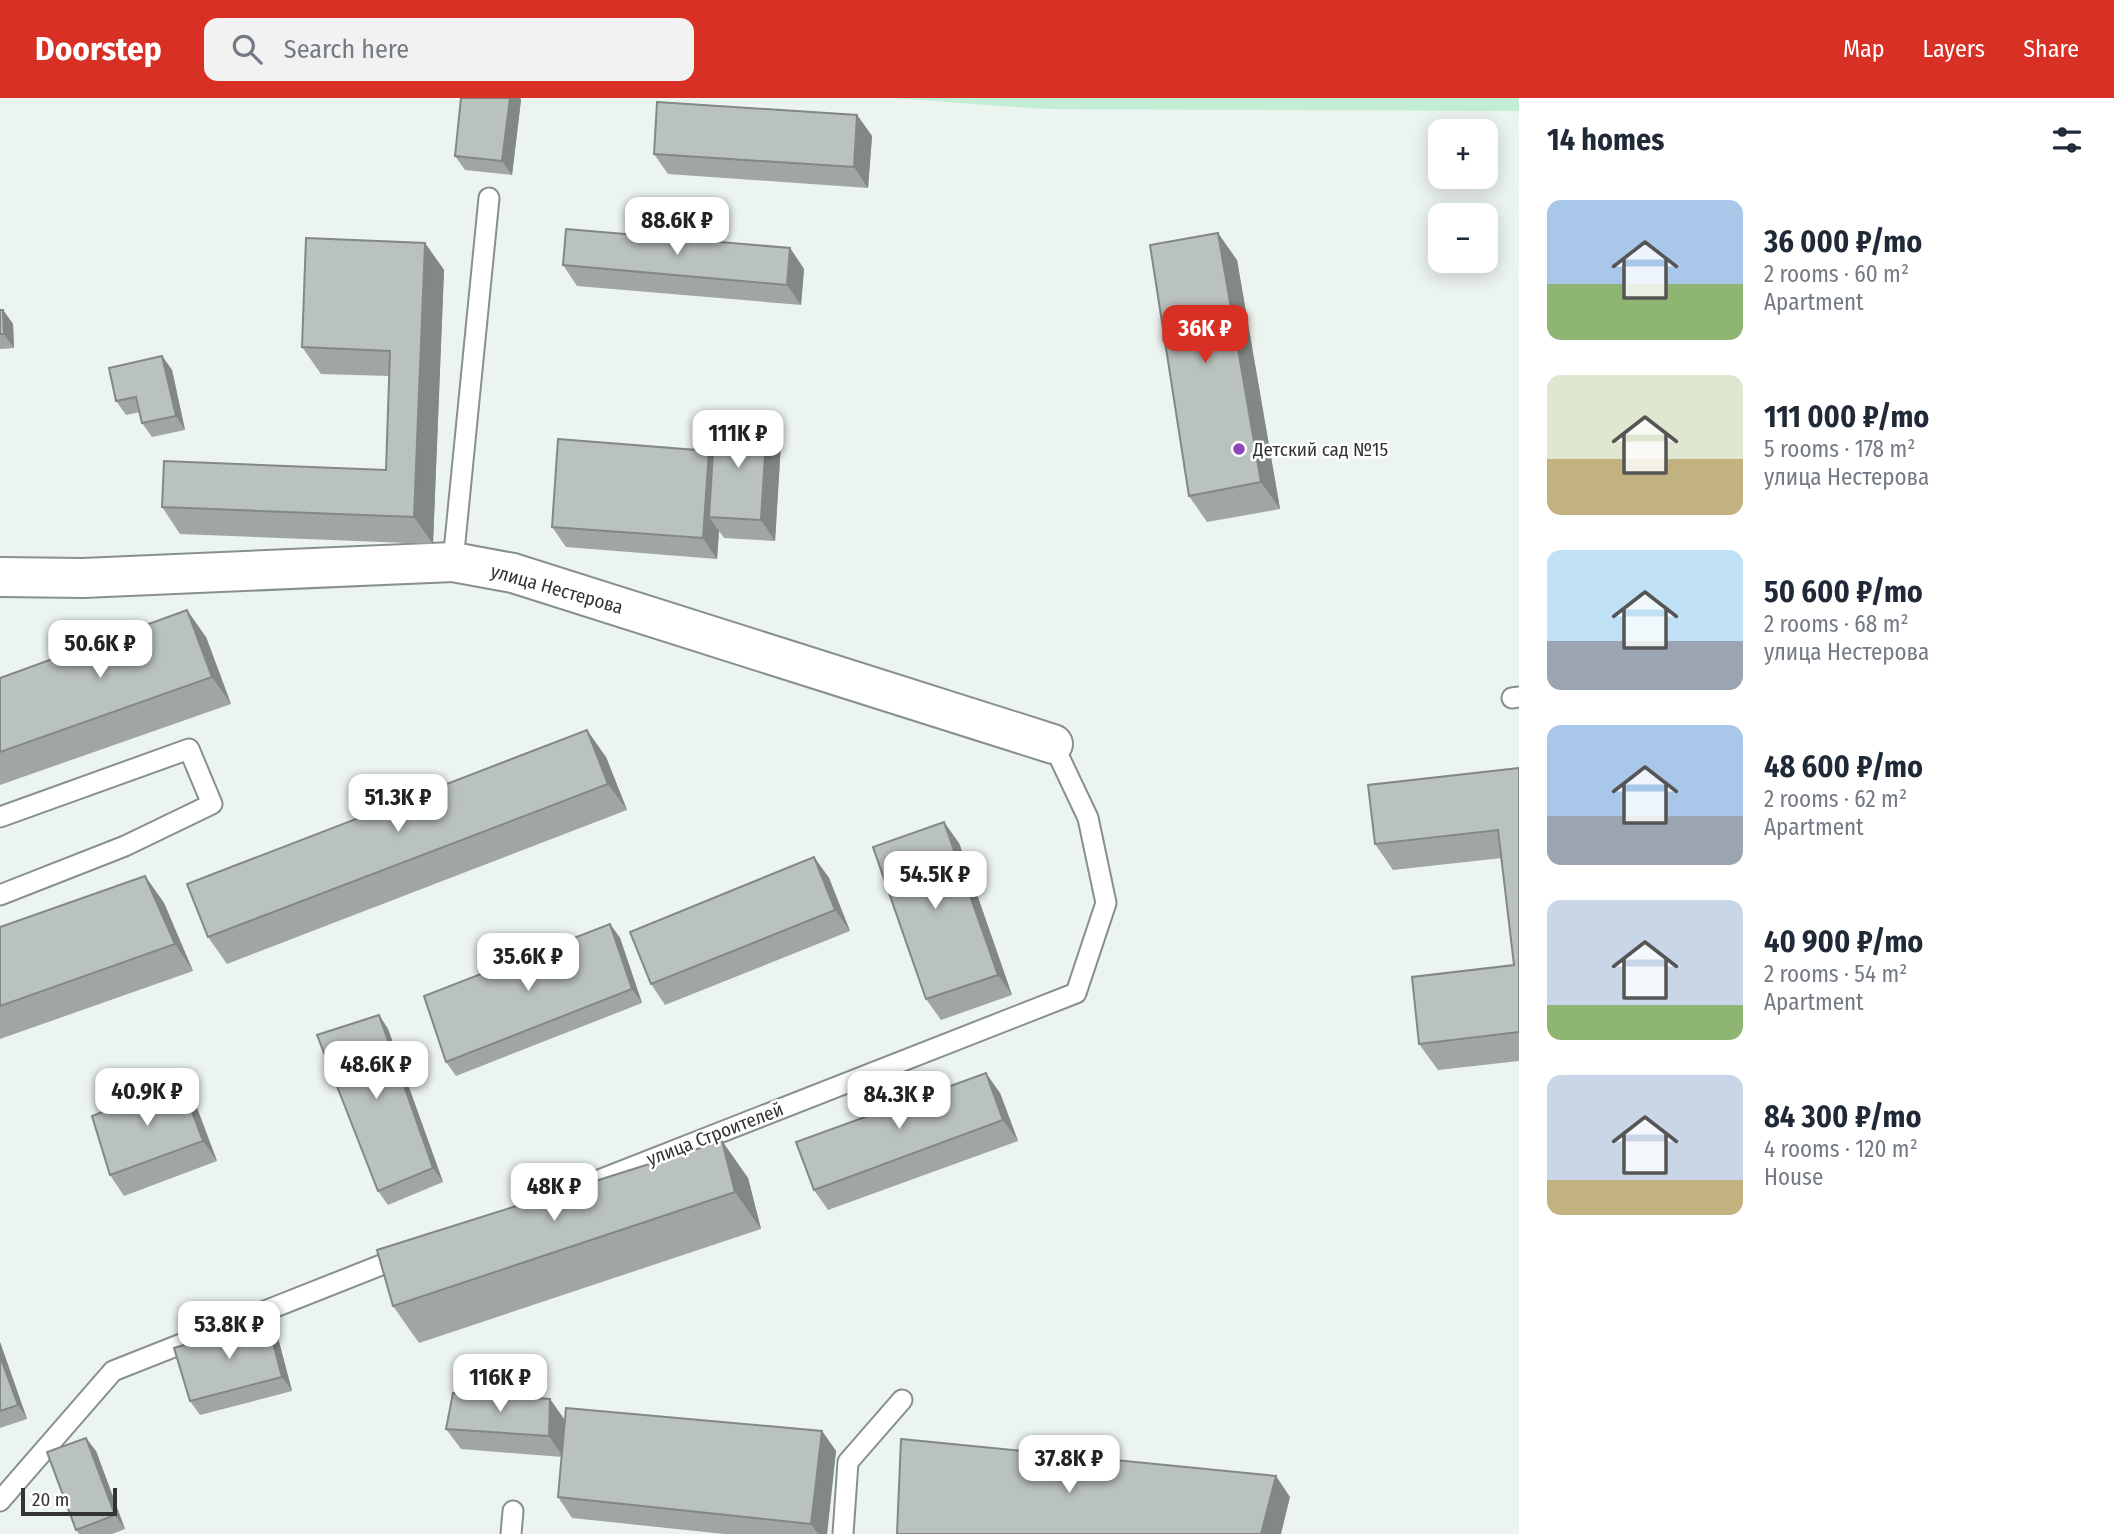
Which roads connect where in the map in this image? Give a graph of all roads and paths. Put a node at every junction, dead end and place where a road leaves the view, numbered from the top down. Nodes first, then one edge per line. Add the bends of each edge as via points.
1 (489, 198) dead end
2 (453, 562) junction
3 (0, 578) edge
4 (1053, 744) joint
5 (0, 817) edge
6 (0, 895) edge
7 (555, 1197) edge
8 (425, 1248) edge
9 (902, 1400) dead end
10 (0, 1501) edge
11 (513, 1511) dead end
12 (511, 1534) edge
13 (843, 1534) edge

1 - 2 lane
2 - 3 street, улица Нестерова via 83,579
2 - 4 street, улица Нестерова via 513,573
4 - 7 lane, улица Строителей via 1088,818 1106,902 1076,993
5 - 6 lane via 188,749 212,804 125,846
8 - 10 lane via 113,1371
9 - 13 lane via 848,1462
11 - 12 lane

